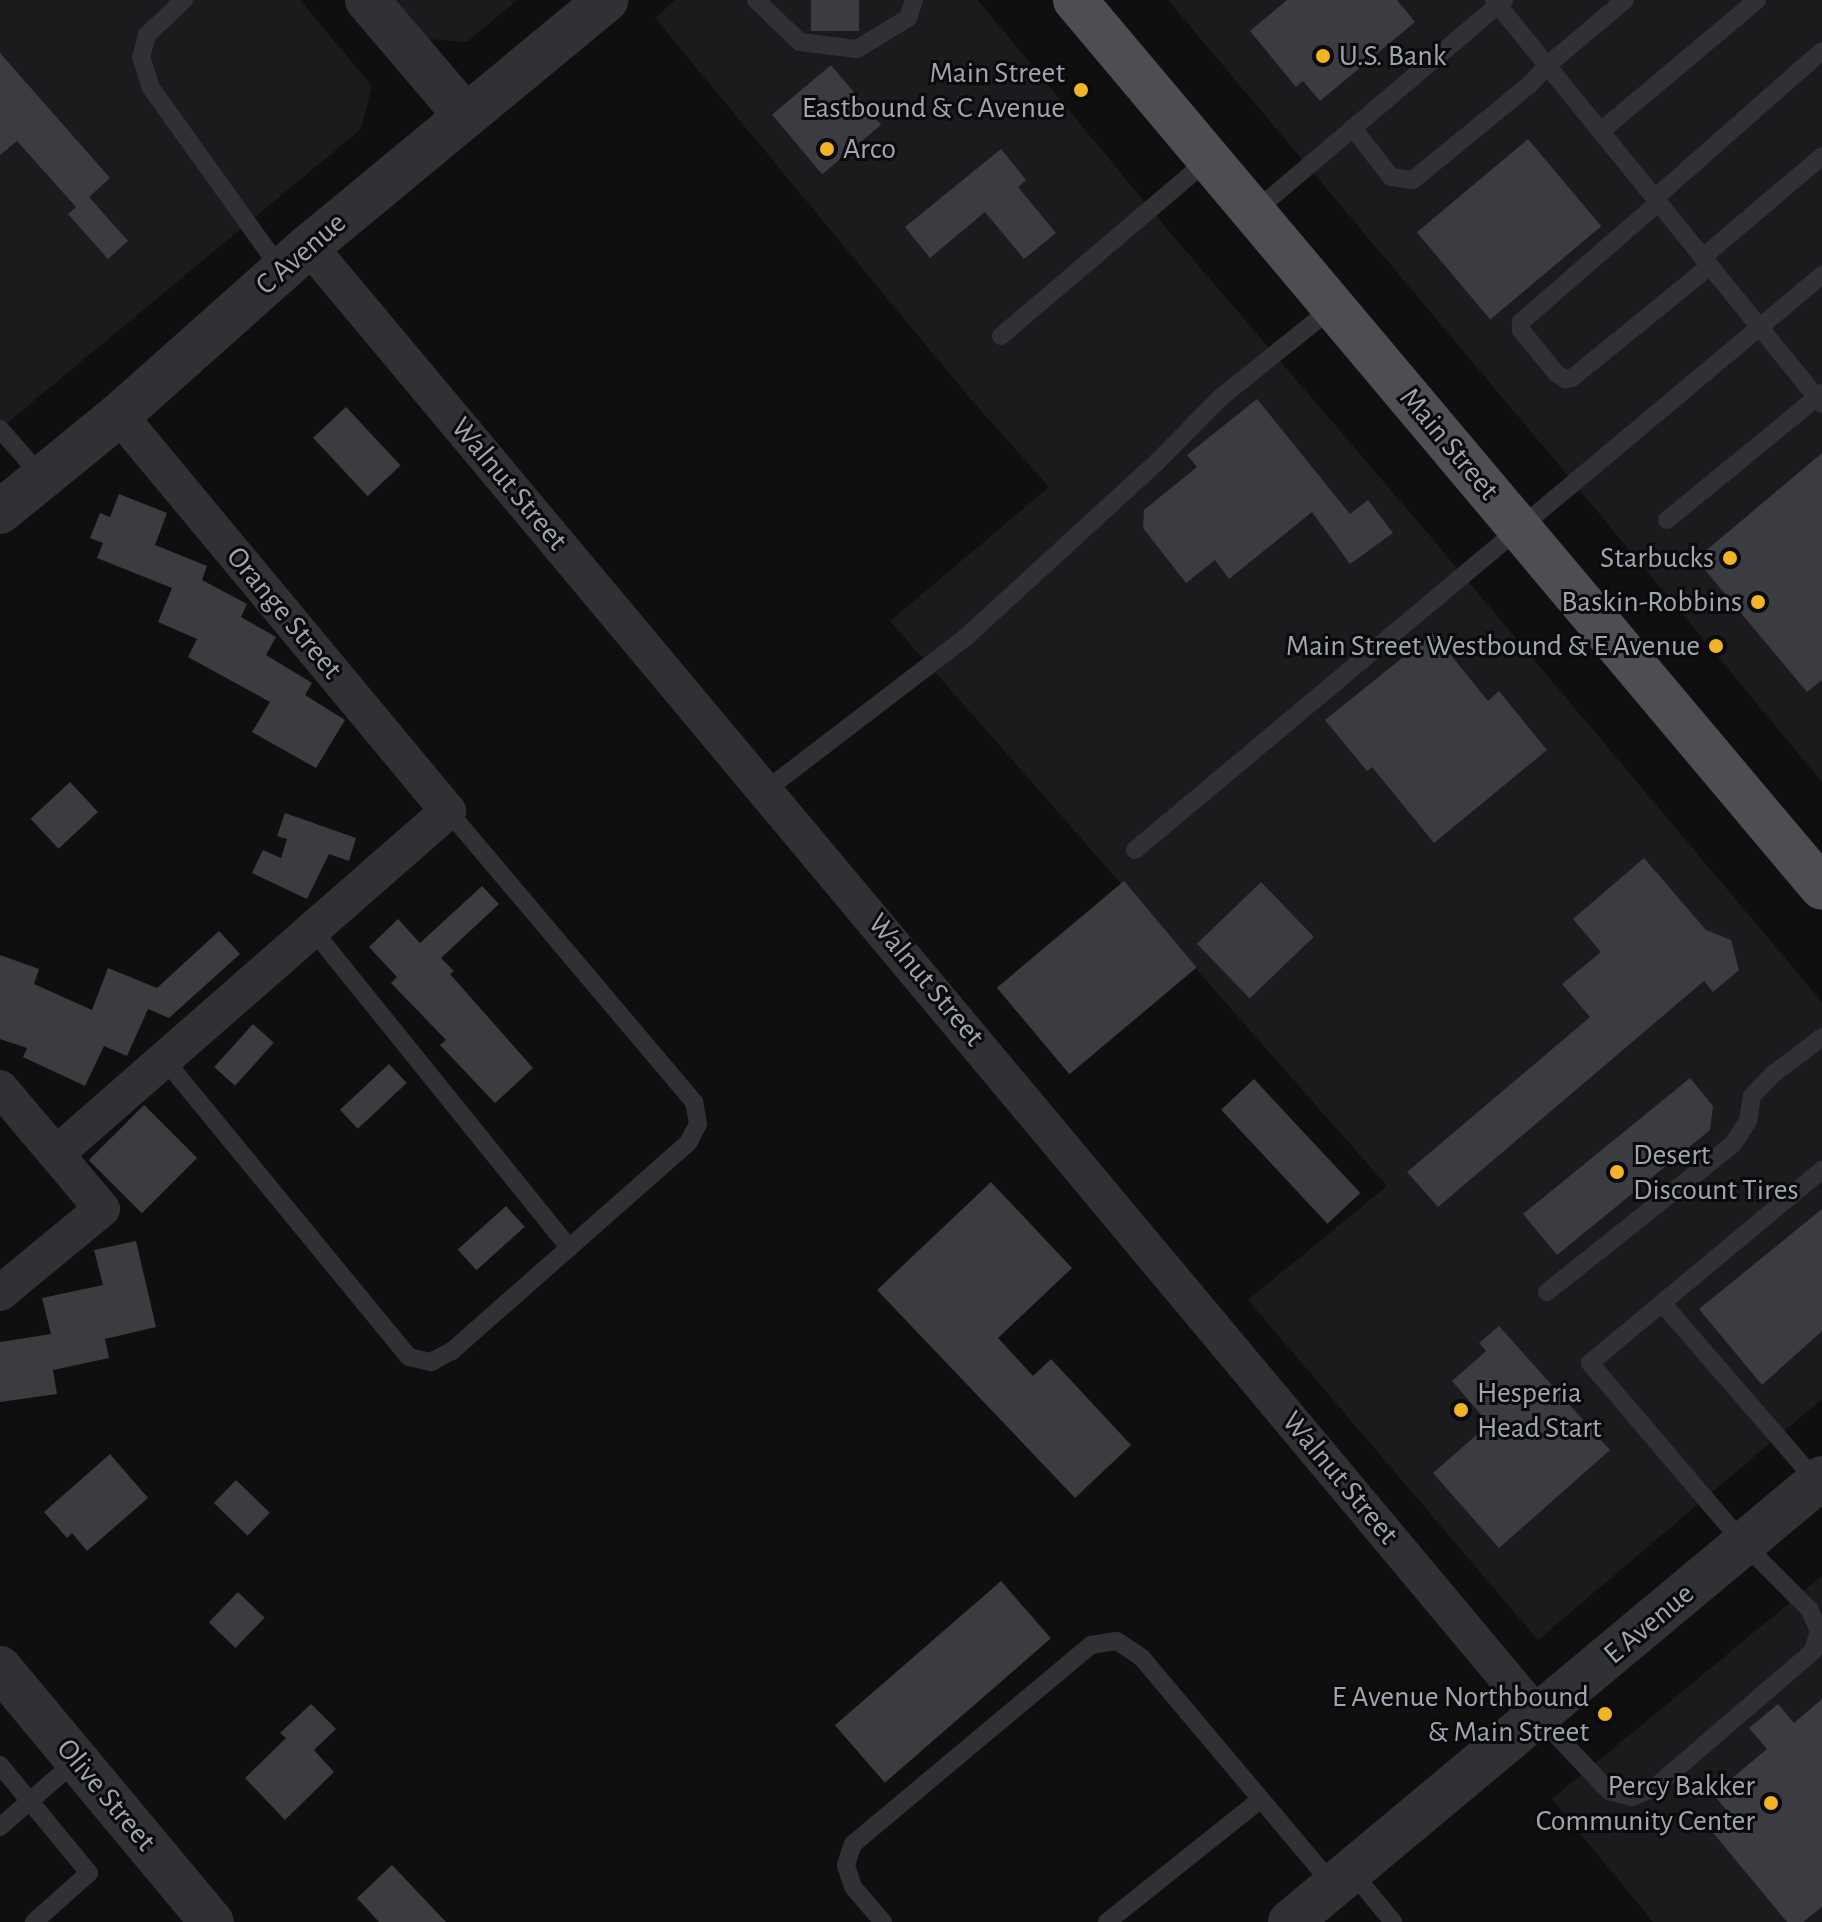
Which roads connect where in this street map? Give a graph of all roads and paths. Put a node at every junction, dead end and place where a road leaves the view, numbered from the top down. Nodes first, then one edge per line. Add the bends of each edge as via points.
1 (367, 0) edge
2 (606, 0) edge
3 (756, 0) edge
4 (914, 0) edge
5 (1075, 0) edge
6 (1625, 0) edge
7 (1757, 0) edge
8 (1498, 2) edge
9 (174, 3) edge
10 (1822, 51) edge
11 (1549, 64) junction
12 (465, 115) junction
13 (1353, 128) junction
14 (1601, 131) junction
15 (1822, 156) edge
16 (1209, 159) junction
17 (1657, 200) junction
18 (1254, 212) junction
19 (295, 258) junction
20 (1707, 262) junction
21 (1822, 275) edge
22 (1333, 307) junction
23 (1760, 326) junction
24 (1001, 336) dead end
25 (1820, 398) edge
26 (119, 415) junction
27 (0, 429) edge
28 (43, 478) junction
29 (0, 512) edge
30 (1667, 520) dead end
31 (1519, 527) junction
32 (766, 790) junction
33 (448, 811) junction
34 (1135, 850) dead end
35 (1822, 888) edge
36 (312, 929) junction
37 (1822, 1037) edge
38 (164, 1059) junction
39 (0, 1088) edge
40 (56, 1154) junction
41 (1822, 1170) edge
42 (569, 1248) junction
43 (1547, 1292) dead end
44 (0, 1293) edge
45 (1662, 1303) junction
46 (1820, 1480) edge
47 (1744, 1544) junction
48 (0, 1668) edge
49 (1539, 1717) junction
50 (77, 1760) junction
51 (0, 1765) edge
52 (1261, 1799) junction
53 (30, 1801) junction
54 (0, 1827) edge
55 (1343, 1879) junction
56 (34, 1922) edge
57 (212, 1922) edge
58 (883, 1922) edge
59 (1107, 1922) edge
60 (1290, 1922) edge
61 (1393, 1922) edge

1 - 12 street
2 - 12 street, C Avenue
3 - 4 lane via 800,42 857,49 908,18
5 - 16 main road, Main Street
6 - 11 lane
7 - 14 lane
8 - 11 lane
8 - 13 lane
9 - 19 lane via 147,35 141,57 151,88
10 - 17 lane
11 - 13 lane via 1413,180 1391,177
11 - 14 lane
12 - 19 street, C Avenue
13 - 18 lane
14 - 17 lane
15 - 20 lane
16 - 18 main road, Main Street
16 - 24 lane
17 - 20 lane
17 - 20 lane via 1526,315 1521,330 1538,352 1556,373 1572,378
18 - 22 main road, Main Street
19 - 26 street, C Avenue
19 - 32 street, Walnut Street
20 - 23 lane
21 - 23 lane
22 - 31 main road, Main Street
22 - 32 lane via 1220,398 966,637
23 - 25 lane
23 - 31 lane
25 - 30 lane
26 - 28 street, C Avenue
26 - 33 street, Orange Street
27 - 28 lane
28 - 29 street, C Avenue
31 - 34 lane
31 - 35 main road, Main Street
32 - 49 street, Walnut Street
33 - 36 street
33 - 42 lane via 694,1102 698,1124 688,1143
36 - 38 street
36 - 42 lane
37 - 43 lane via 1752,1096 1748,1121 1733,1144
38 - 40 street
38 - 42 lane via 409,1357 431,1362 452,1351
39 - 40 street
40 - 44 street via 102,1209
41 - 45 lane
45 - 46 lane
45 - 47 lane via 1590,1363
46 - 47 street, E Avenue
47 - 49 street, E Avenue
47 - 49 lane via 1809,1609 1819,1631 1813,1651 1654,1788 1632,1797 1609,1791
48 - 50 street, Olive Street
49 - 55 street, E Avenue
50 - 53 lane
50 - 57 street, Olive Street
51 - 53 lane
52 - 55 lane
52 - 58 lane via 1142,1658 1117,1641 1091,1645 853,1844 846,1865 853,1887
52 - 59 lane
53 - 54 lane
53 - 56 lane via 89,1873
55 - 60 street, E Avenue
55 - 61 lane

